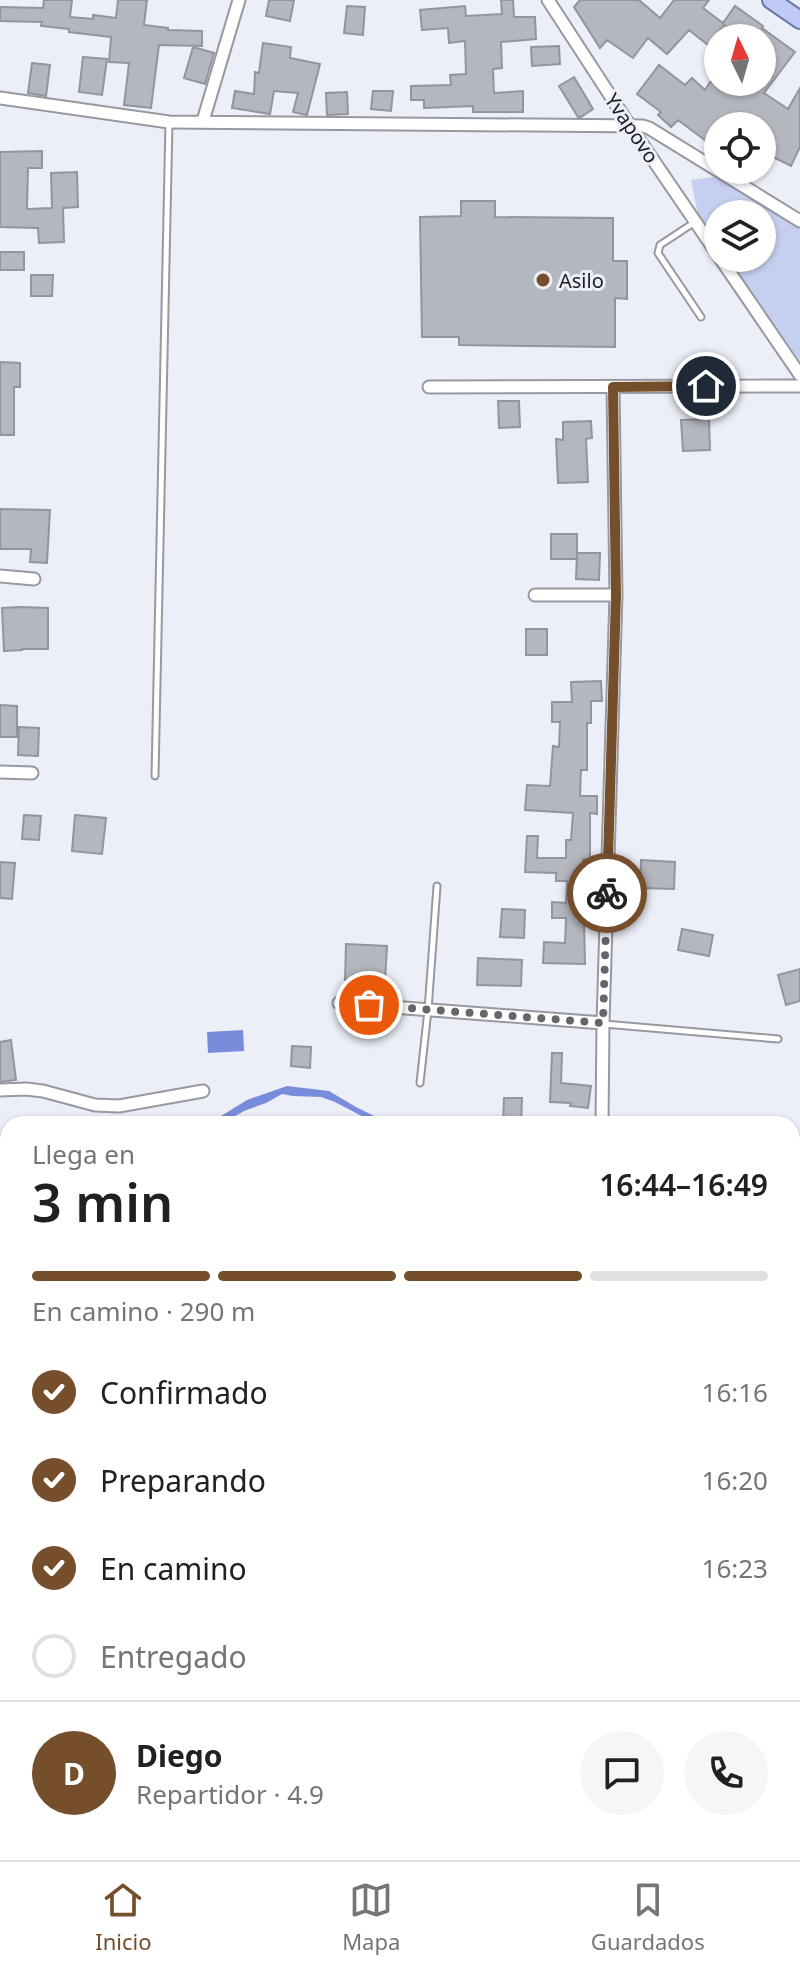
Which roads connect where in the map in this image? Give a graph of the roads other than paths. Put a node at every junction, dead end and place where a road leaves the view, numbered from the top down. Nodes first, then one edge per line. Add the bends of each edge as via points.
1 (239, 0) edge
2 (771, 0) edge
3 (553, 2) edge
4 (800, 20) edge
5 (0, 98) edge
6 (203, 121) junction
7 (169, 122) junction
8 (630, 126) junction
9 (800, 221) edge
10 (695, 222) junction
11 (704, 235) edge
12 (730, 272) edge
13 (701, 317) dead end
14 (800, 375) edge
15 (800, 386) edge
16 (429, 387) dead end
17 (613, 387) junction
18 (0, 576) edge
19 (34, 579) dead end
20 (535, 595) dead end
21 (616, 595) junction
22 (0, 772) edge
23 (32, 773) dead end
24 (155, 776) dead end
25 (437, 886) dead end
26 (339, 1003) dead end
27 (428, 1010) junction
28 (603, 1023) junction
29 (778, 1039) dead end
30 (420, 1083) dead end
31 (0, 1090) edge
32 (203, 1091) dead end
33 (602, 1116) edge

1 - 6 street
2 - 4 main road
3 - 8 street, Yvapovo
5 - 7 street
6 - 7 street
6 - 8 street
7 - 24 lane
8 - 9 street via 649,128
8 - 10 street, Yvapovo
10 - 11 street, Yvapovo
10 - 13 lane via 660,245 658,253
12 - 14 street, Yvapovo
15 - 17 street
16 - 17 street
17 - 21 street
18 - 19 street
20 - 21 street
21 - 28 street
22 - 23 street
25 - 27 lane
26 - 27 street
27 - 28 street
27 - 30 lane
28 - 29 lane
28 - 33 street
31 - 32 street via 43,1091 119,1106

